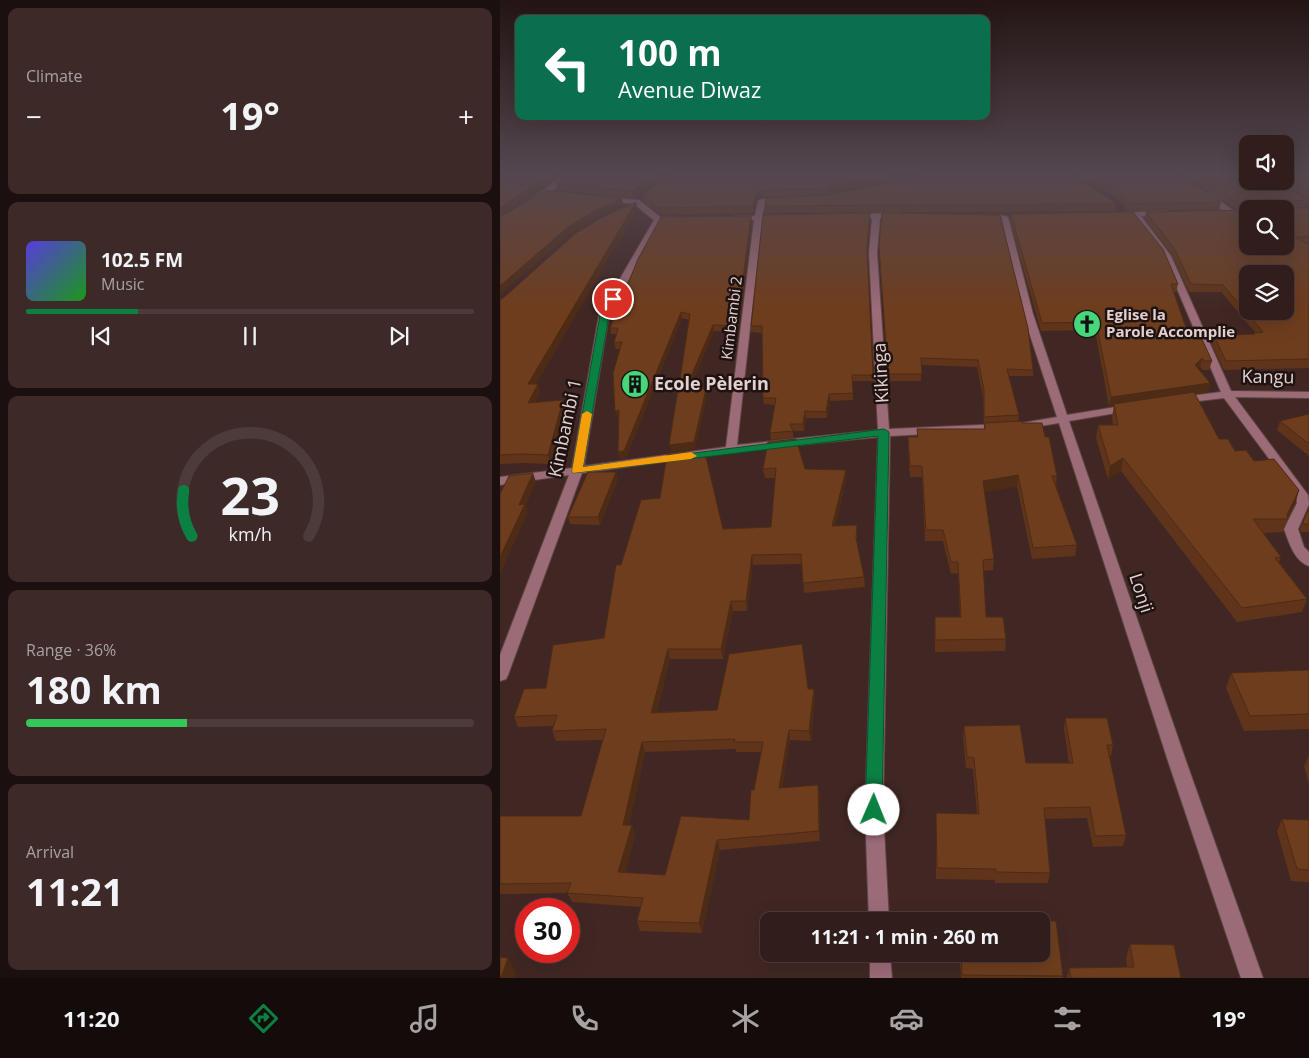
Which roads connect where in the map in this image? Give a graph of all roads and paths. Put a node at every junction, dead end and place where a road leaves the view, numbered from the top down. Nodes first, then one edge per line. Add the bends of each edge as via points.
1 (1004, 217) dead end
2 (730, 218) edge
3 (758, 218) junction
4 (769, 218) edge
5 (876, 218) edge
6 (1131, 218) edge
7 (658, 219) joint
8 (684, 219) edge
9 (1227, 394) junction
10 (1309, 395) edge
11 (1169, 402) edge
12 (1140, 406) edge
13 (1064, 418) junction
14 (884, 432) junction
15 (732, 450) junction
16 (577, 471) junction
17 (500, 481) edge
18 (1309, 561) edge
19 (500, 675) edge
20 (879, 912) edge
21 (880, 962) edge
22 (881, 978) edge
23 (1252, 978) edge

1 - 13 street, Lonji via 1028,314
2 - 3 street
3 - 4 street
3 - 15 street, Kimbambi 2
5 - 14 street, Kikinga via 873,252
6 - 9 street via 1167,256
7 - 8 street
7 - 16 street, Kimbambi 1 via 604,315
9 - 10 street, Kangu
9 - 11 street, Kangu
9 - 18 street via 1302,495 1303,503 1291,529 1298,549
12 - 13 street
13 - 14 street via 1018,427
13 - 23 street, Lonji
14 - 15 street
14 - 20 street, Kikinga via 874,810
15 - 16 street
16 - 17 street
16 - 19 street, Kimbambi 1
21 - 22 street

